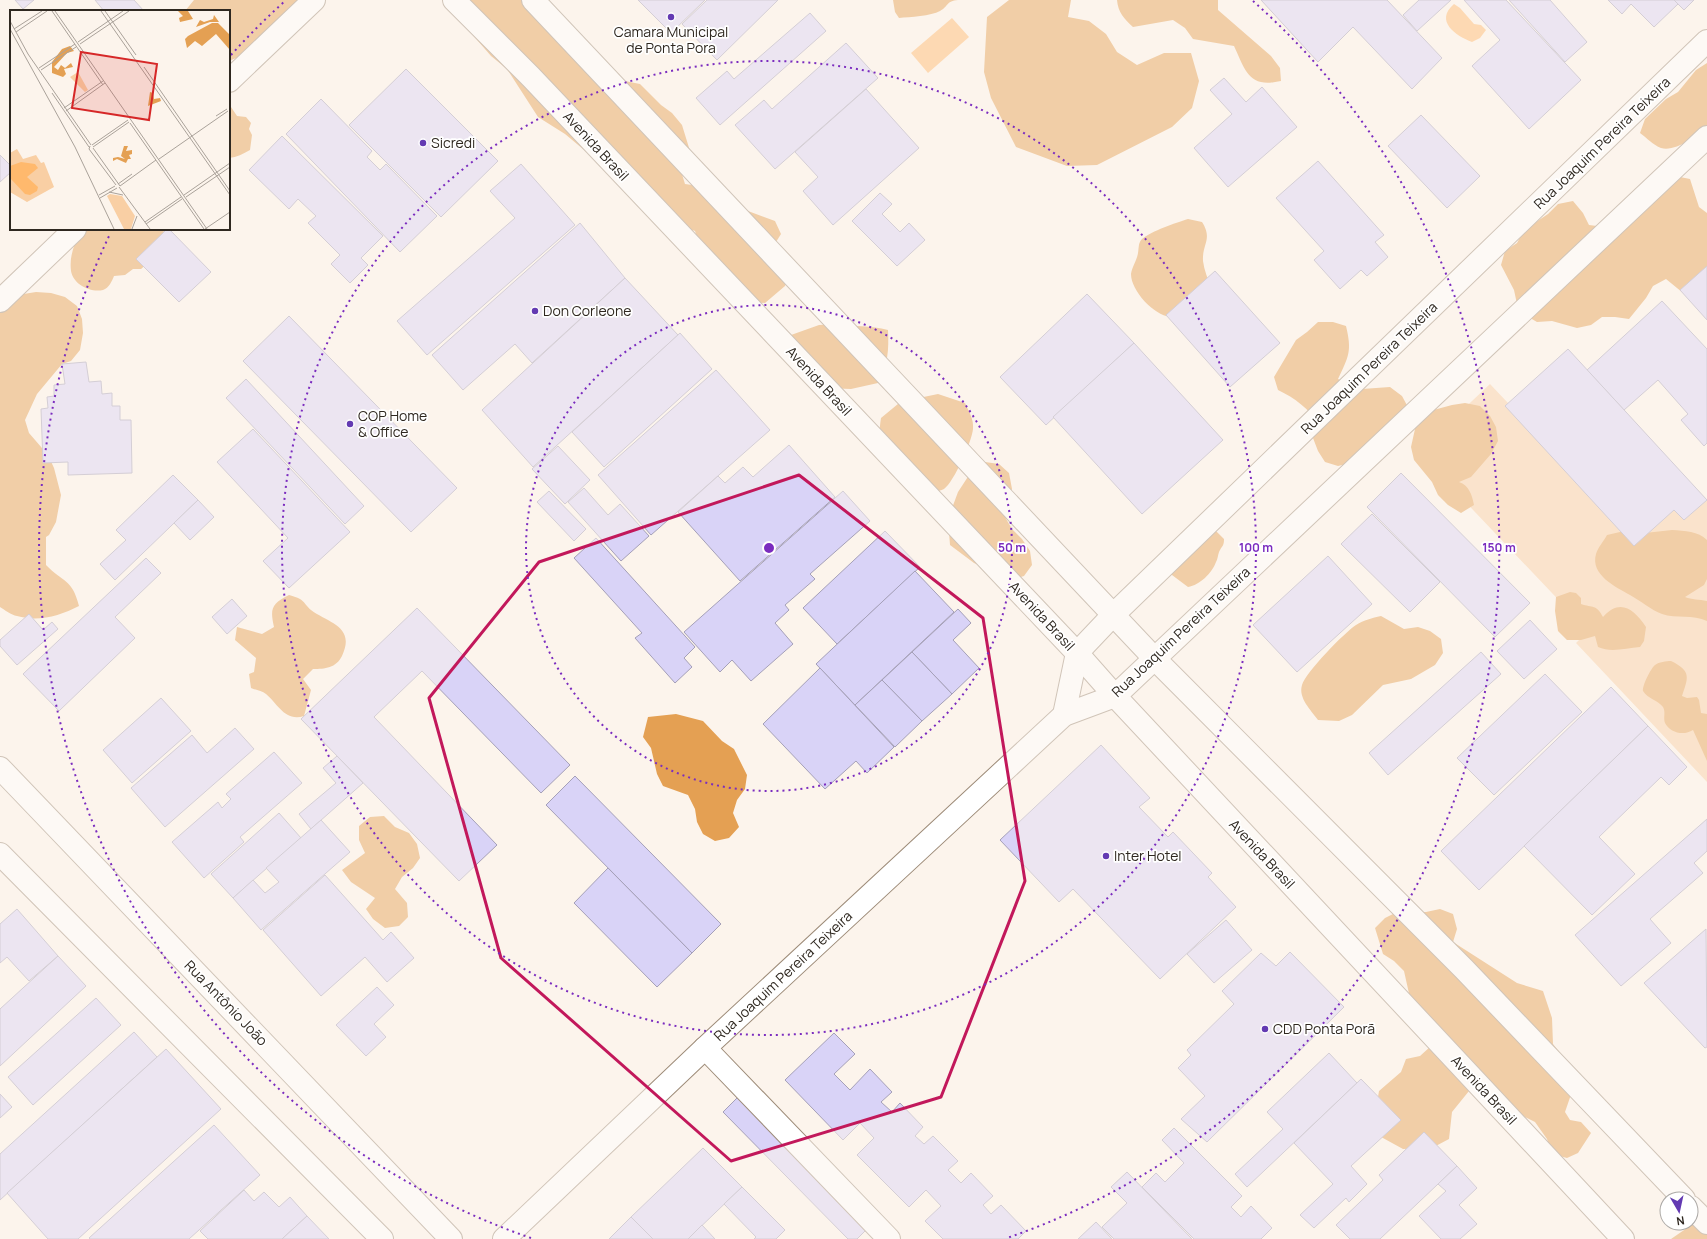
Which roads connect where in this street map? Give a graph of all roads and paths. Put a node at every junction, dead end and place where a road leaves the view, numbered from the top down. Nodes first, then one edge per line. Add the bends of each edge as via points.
1 (314, 0) edge
2 (454, 0) edge
3 (533, 0) edge
4 (1707, 41) edge
5 (230, 80) edge
6 (1707, 137) edge
7 (74, 230) edge
8 (0, 301) edge
9 (1113, 615) junction
10 (1077, 653) junction
11 (1154, 658) junction
12 (1115, 696) junction
13 (1064, 714) junction
14 (0, 768) edge
15 (0, 854) edge
16 (705, 1048) junction
17 (1676, 1191) edge
18 (1699, 1214) edge
19 (1707, 1223) edge
20 (382, 1239) edge
21 (452, 1239) edge
22 (504, 1239) edge
23 (889, 1239) edge
24 (1623, 1239) edge

1 - 5 main road
2 - 10 main road, Avenida Brasil via 536,82
3 - 9 main road
4 - 9 main road, Rua Joaquim Pereira Teixeira
6 - 11 main road, Rua Joaquim Pereira Teixeira
7 - 8 main road
9 - 10 main road, Rua Joaquim Pereira Teixeira
9 - 11 main road
10 - 12 main road, Avenida Brasil
10 - 13 main road
11 - 12 main road, Rua Joaquim Pereira Teixeira
11 - 17 main road via 1464,969
12 - 13 main road, Rua Joaquim Pereira Teixeira
12 - 24 main road, Avenida Brasil
13 - 16 main road, Rua Joaquim Pereira Teixeira
14 - 21 main road, Rua Antônio João
15 - 20 main road
16 - 22 main road, Rua Joaquim Pereira Teixeira
16 - 23 main road
18 - 19 main road

